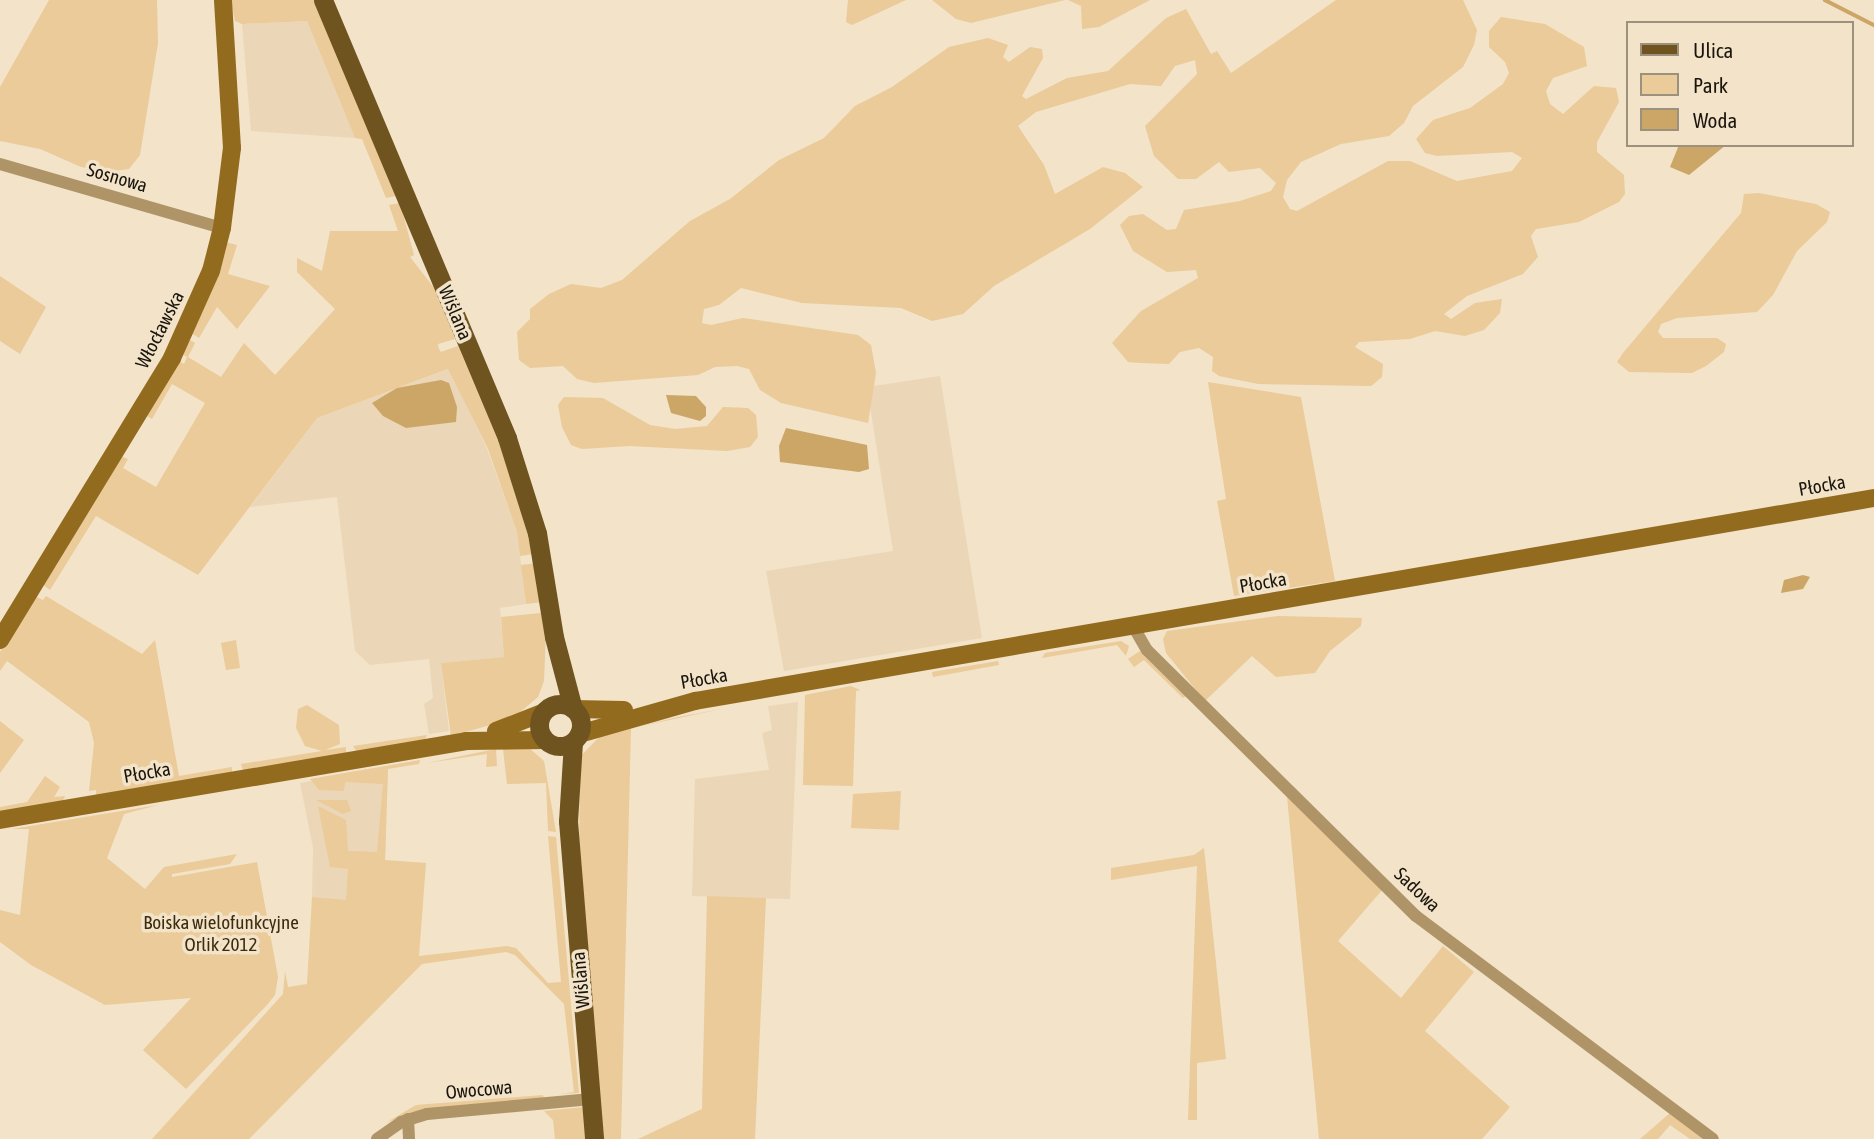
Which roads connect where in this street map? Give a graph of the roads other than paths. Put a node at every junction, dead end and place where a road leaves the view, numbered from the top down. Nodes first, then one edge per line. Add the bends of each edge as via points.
1 (223, 0) edge
2 (323, 0) edge
3 (0, 164) edge
4 (222, 228) junction
5 (1874, 498) edge
6 (1133, 626) junction
7 (554, 637) junction
8 (0, 640) edge
9 (659, 708) junction
10 (573, 709) junction
11 (545, 710) junction
12 (576, 738) junction
13 (545, 740) junction
14 (466, 741) junction
15 (0, 820) edge
16 (568, 821) junction
17 (591, 1099) junction
18 (408, 1119) junction
19 (377, 1139) edge
20 (410, 1139) edge
21 (594, 1139) edge
22 (1713, 1139) edge

1 - 4 main road, Włocławska via 233,124
2 - 7 main road, Wiślana via 507,438 537,533
3 - 4 street, Sosnowa
4 - 8 main road, Włocławska via 201,298 172,358
5 - 6 main road, Płocka
6 - 9 main road, Płocka
6 - 22 street, Sadowa via 1147,650 1416,916
7 - 10 main road, Wiślana
7 - 11 main road, Wiślana
9 - 10 main road, Płocka
9 - 12 main road, Płocka
10 - 11 main road via 561,704
10 - 12 main road via 580,720
11 - 13 main road via 539,727
11 - 14 main road, Płocka
12 - 13 main road via 559,746
12 - 16 main road, Wiślana
13 - 14 main road, Płocka
13 - 16 main road, Wiślana via 556,761
14 - 15 main road, Płocka
16 - 17 main road, Wiślana
17 - 18 street, Owocowa
17 - 21 main road, Wiślana
18 - 19 street, Owocowa
18 - 20 street

